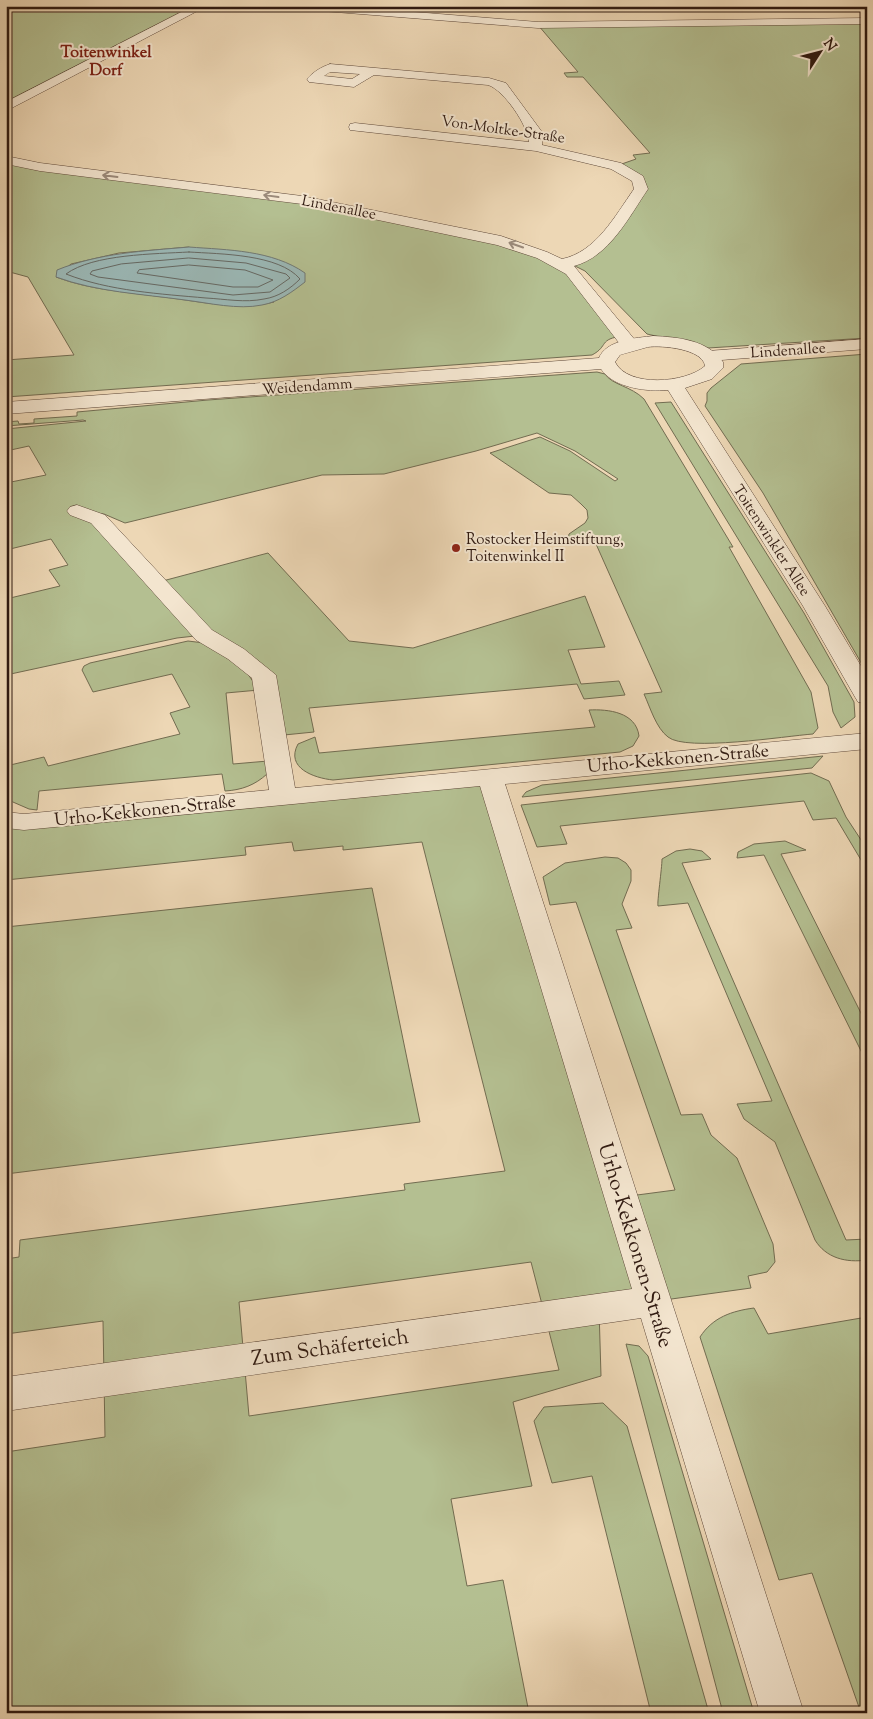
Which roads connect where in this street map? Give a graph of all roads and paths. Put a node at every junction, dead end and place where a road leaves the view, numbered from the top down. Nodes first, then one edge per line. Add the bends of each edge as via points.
1 (202, 6) edge
2 (297, 6) edge
3 (867, 21) edge
4 (371, 72) dead end
5 (6, 107) edge
6 (355, 127) dead end
7 (536, 147) junction
8 (6, 160) edge
9 (561, 264) junction
10 (629, 344) junction
11 (867, 344) edge
12 (708, 356) junction
13 (607, 363) junction
14 (674, 385) junction
15 (6, 408) edge
16 (77, 512) dead end
17 (867, 697) edge
18 (867, 741) edge
19 (490, 776) junction
20 (283, 797) junction
21 (6, 820) edge
22 (654, 1301) junction
23 (6, 1394) edge
24 (782, 1713) edge

1 - 5 street
2 - 3 street via 530,25
4 - 7 street via 489,82 502,86 535,132
6 - 7 street, Von-Moltke-Straße
7 - 9 street, Von-Moltke-Straße via 616,166 638,180 641,189 598,247 569,264
9 -> 8 street, Lindenallee via 501,241 340,207
9 - 10 street, Lindenallee via 572,271
10 - 12 street via 653,341 679,344
10 - 13 street via 616,349
11 - 12 street, Lindenallee
12 - 14 street via 714,362 709,374
13 - 14 street via 616,374 636,382
13 - 15 street, Weidendamm
14 - 17 street, Toitenwinkler Allee via 814,606
16 - 20 street via 98,519 204,635 264,675
18 - 19 street, Urho-Kekkonen-Straße
19 - 20 street, Urho-Kekkonen-Straße
19 - 22 street, Urho-Kekkonen-Straße
20 - 21 street, Urho-Kekkonen-Straße via 24,822
22 - 23 street, Zum Schäferteich
22 - 24 street, Urho-Kekkonen-Straße

